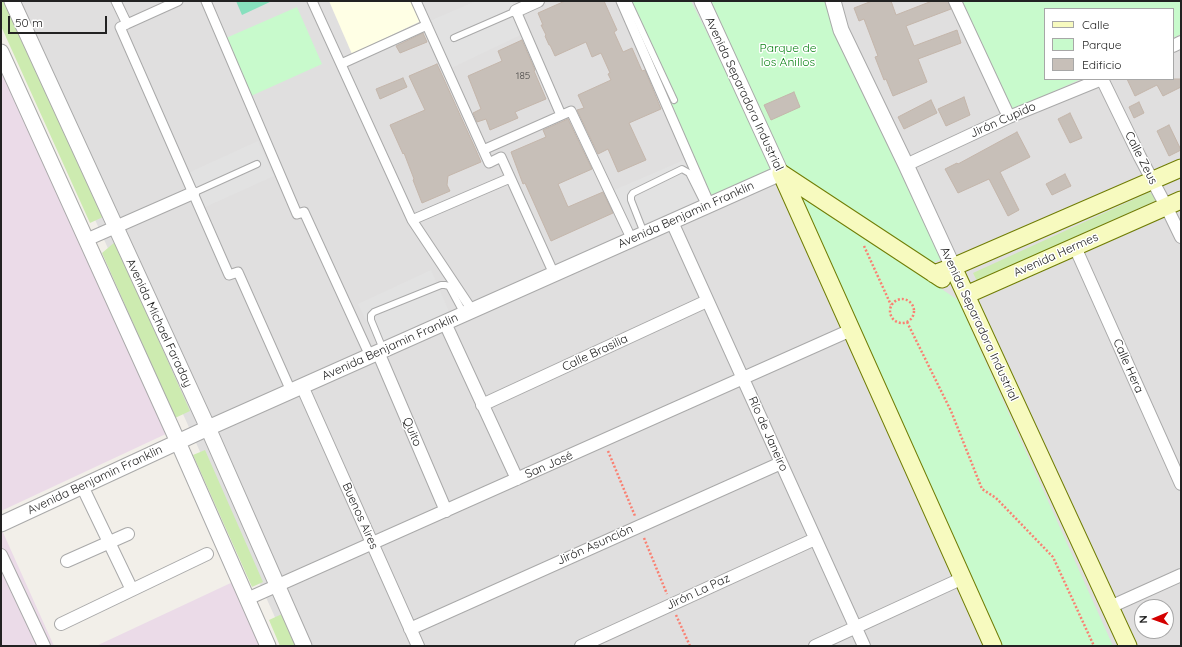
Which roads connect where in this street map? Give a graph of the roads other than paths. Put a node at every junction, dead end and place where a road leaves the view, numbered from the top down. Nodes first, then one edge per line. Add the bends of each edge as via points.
1 (12, 1) edge
2 (116, 1) edge
3 (178, 1) edge
4 (206, 1) edge
5 (312, 1) edge
6 (416, 1) edge
7 (538, 1) edge
8 (621, 1) edge
9 (628, 1) edge
10 (702, 1) edge
11 (832, 1) edge
12 (955, 1) edge
13 (520, 6) edge
14 (127, 24) junction
15 (427, 25) junction
16 (454, 38) dead end
17 (1, 52) edge
18 (342, 64) junction
19 (1100, 80) edge
20 (1102, 80) edge
21 (674, 100) dead end
22 (561, 115) junction
23 (1009, 117) junction
24 (483, 150) junction
25 (257, 164) dead end
26 (906, 165) junction
27 (1181, 168) edge
28 (781, 173) junction
29 (510, 178) junction
30 (1152, 180) junction
31 (193, 192) junction
32 (1174, 203) edge
33 (708, 206) junction
34 (412, 220) junction
35 (672, 222) junction
36 (115, 227) junction
37 (638, 237) junction
38 (1181, 237) edge
39 (86, 240) junction
40 (1075, 247) junction
41 (953, 267) junction
42 (554, 274) junction
43 (934, 274) junction
44 (966, 295) junction
45 (707, 301) junction
46 (468, 312) junction
47 (444, 323) junction
48 (851, 330) junction
49 (377, 353) junction
50 (742, 378) junction
51 (296, 389) junction
52 (482, 405) junction
53 (208, 428) junction
54 (178, 442) junction
55 (781, 463) junction
56 (517, 479) junction
57 (1181, 484) edge
58 (82, 486) junction
59 (446, 511) junction
60 (1, 524) edge
61 (128, 534) dead end
62 (815, 539) junction
63 (109, 543) junction
64 (372, 544) junction
65 (207, 554) dead end
66 (1, 555) edge
67 (67, 561) dead end
68 (1181, 575) edge
69 (963, 578) junction
70 (277, 586) junction
71 (132, 590) junction
72 (247, 600) junction
73 (1110, 607) junction
74 (61, 624) dead end
75 (856, 628) junction
76 (410, 629) junction
77 (44, 646) edge
78 (268, 646) edge
79 (304, 646) edge
80 (418, 646) edge
81 (581, 646) edge
82 (815, 646) edge
83 (864, 646) edge
84 (993, 646) edge
85 (1128, 646) edge

1 - 36 street, Avenida Michael Faraday
2 - 14 street
3 - 14 street
4 - 49 street via 297,214 304,212
5 - 18 street
6 - 15 street
7 - 13 street
8 - 33 street
9 - 21 lane
10 - 28 street, Avenida Separadora Industrial
11 - 26 street, Avenida Separadora Industrial via 841,30
12 - 23 street
13 - 16 lane
13 - 22 street
14 - 31 street via 120,27
15 - 18 street
15 - 24 street
17 - 39 street
18 - 34 street
19 - 23 street, Jirón Cupido
20 - 30 street, Calle Zeus
22 - 24 street
22 - 37 street via 572,111
23 - 26 street, Jirón Cupido
24 - 29 street via 489,163 501,157
25 - 31 lane
26 - 41 street, Avenida Separadora Industrial
27 - 30 main road
28 - 33 street, Avenida Benjamin Franklin
28 - 43 main road
28 - 48 main road, Avenida Separadora Industrial
29 - 34 street
29 - 42 street
30 - 32 street, Calle Zeus
30 - 41 main road
31 - 36 street
31 - 51 street via 229,275 238,272
32 - 38 street, Calle Zeus
32 - 40 main road, Avenida Hermes
33 - 35 street, Avenida Benjamin Franklin
33 - 37 lane via 690,173 682,169 631,196
34 - 46 street
35 - 37 street, Avenida Benjamin Franklin
35 - 45 street, Río de Janeiro
36 - 39 street
36 - 53 street, Avenida Michael Faraday
37 - 42 street, Avenida Benjamin Franklin
39 - 54 street
40 - 44 main road, Avenida Hermes
40 - 57 street, Calle Hera
41 - 43 main road
41 - 44 main road, Avenida Separadora Industrial
42 - 46 street, Avenida Benjamin Franklin
43 - 44 main road
44 - 73 main road, Avenida Separadora Industrial
45 - 50 street, Río de Janeiro
45 - 52 street, Calle Brasilia
46 - 47 street, Avenida Benjamin Franklin
46 - 49 lane via 449,286 445,285 374,312 371,320
47 - 49 street, Avenida Benjamin Franklin
47 - 52 street
48 - 50 street, San José
48 - 69 main road, Avenida Separadora Industrial
49 - 51 street, Avenida Benjamin Franklin
49 - 59 street, Quito
50 - 55 street, Río de Janeiro
50 - 56 street, San José
51 - 53 street, Avenida Benjamin Franklin
51 - 64 street, Buenos Aires
52 - 56 street
53 - 54 street, Avenida Benjamin Franklin
53 - 70 street, Avenida Michael Faraday
54 - 58 street, Avenida Benjamin Franklin
54 - 72 street
55 - 62 street, Río de Janeiro
55 - 76 street, Jirón Asunción
56 - 59 street, San José
58 - 60 street, Avenida Benjamin Franklin
58 - 63 street
59 - 64 street, San José
61 - 63 street
62 - 75 street, Río de Janeiro
62 - 81 street, Jirón La Paz
63 - 67 street
63 - 71 street
64 - 70 street, San José
64 - 76 street, Buenos Aires
65 - 71 street
66 - 77 street
68 - 73 street
69 - 75 street
69 - 84 main road, Avenida Separadora Industrial
70 - 72 street, San José
70 - 79 street, Avenida Michael Faraday
71 - 74 street
72 - 78 street
73 - 85 main road, Avenida Separadora Industrial
75 - 82 street
75 - 83 street, Río de Janeiro
76 - 80 street, Buenos Aires

